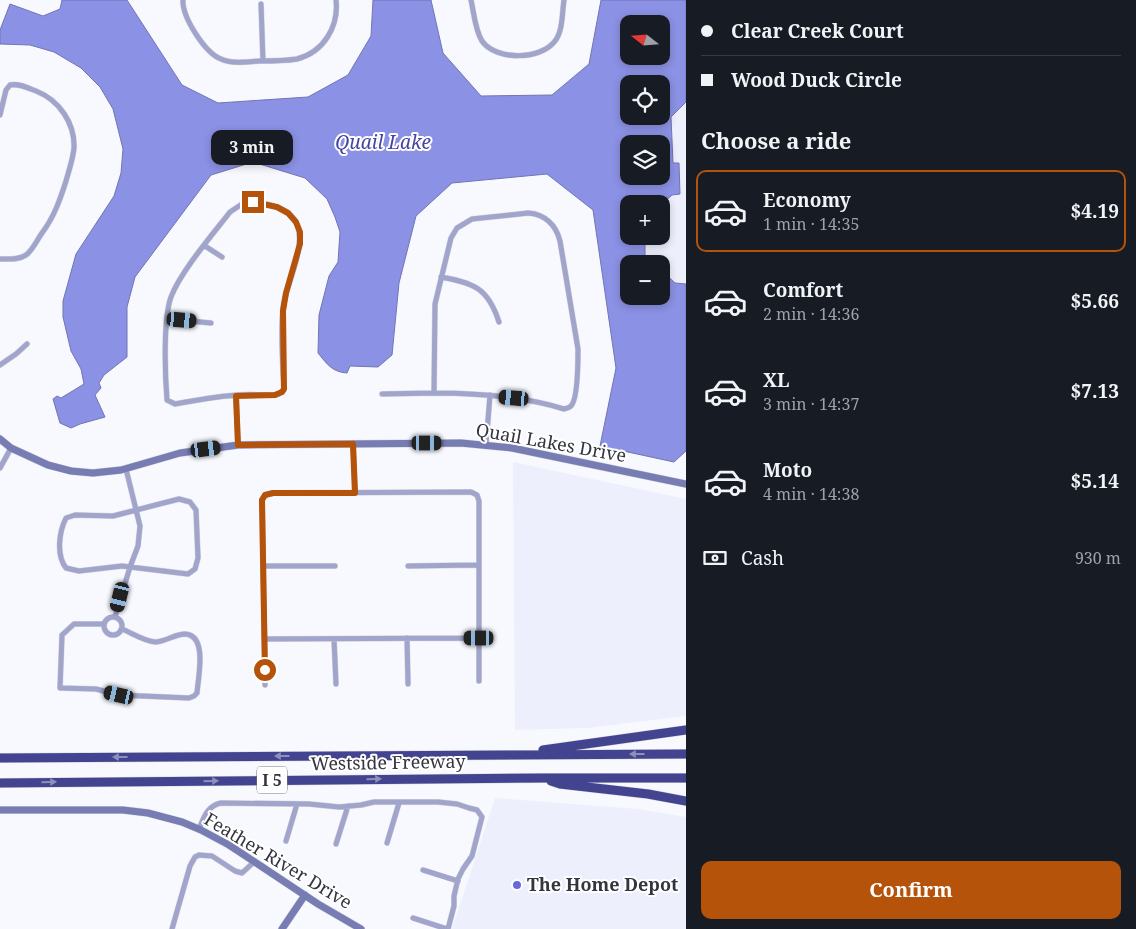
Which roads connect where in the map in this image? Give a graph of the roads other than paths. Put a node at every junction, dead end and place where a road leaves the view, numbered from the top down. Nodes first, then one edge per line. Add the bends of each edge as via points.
1 (183, 0) edge
2 (336, 0) edge
3 (471, 0) edge
4 (564, 0) edge
5 (261, 4) dead end
6 (263, 61) junction
7 (0, 115) edge
8 (205, 246) junction
9 (222, 257) dead end
10 (0, 259) edge
11 (441, 277) junction
12 (168, 319) junction
13 (499, 322) dead end
14 (211, 323) dead end
15 (28, 344) dead end
16 (0, 365) edge
17 (434, 393) junction
18 (382, 394) dead end
19 (236, 396) junction
20 (490, 396) junction
21 (0, 439) edge
22 (353, 444) junction
23 (238, 445) junction
24 (486, 445) junction
25 (11, 448) junction
26 (0, 468) edge
27 (126, 469) junction
28 (686, 484) edge
29 (355, 493) junction
30 (137, 511) junction
31 (478, 565) junction
32 (264, 566) junction
33 (335, 566) dead end
34 (408, 566) dead end
35 (130, 567) junction
36 (115, 617) junction
37 (104, 624) junction
38 (122, 629) junction
39 (408, 638) junction
40 (479, 638) junction
41 (264, 639) junction
42 (334, 639) junction
43 (479, 681) dead end
44 (336, 684) dead end
45 (408, 684) dead end
46 (265, 685) dead end
47 (686, 730) edge
48 (686, 754) edge
49 (506, 755) junction
50 (0, 758) edge
51 (544, 778) junction
52 (686, 778) edge
53 (0, 783) edge
54 (686, 801) edge
55 (399, 803) junction
56 (297, 804) junction
57 (348, 806) junction
58 (0, 810) edge
59 (199, 829) junction
60 (286, 841) dead end
61 (387, 843) dead end
62 (336, 844) dead end
63 (254, 862) junction
64 (423, 870) dead end
65 (458, 881) junction
66 (305, 895) junction
67 (414, 918) dead end
68 (172, 929) edge
69 (282, 929) edge
70 (361, 929) edge
71 (447, 929) edge

1 - 6 street via 188,20 215,56 229,62
2 - 6 street via 334,24 318,48 296,59
3 - 4 street via 482,41 493,51 506,55 536,54 549,47 559,33
5 - 6 street
7 - 10 street via 10,85 17,84 40,93 64,114 72,130 74,148 60,200 46,228 26,255
8 - 9 street
8 - 12 street via 175,288
8 - 19 street via 234,209 253,202 288,213 300,232 300,244 283,311 284,389 275,395
11 - 13 street via 466,283 481,291 492,304
11 - 17 street via 435,304
11 - 20 street via 454,232 472,219 533,214 549,222 558,236 578,349 573,403 564,409
12 - 14 street
12 - 19 street via 168,402 175,404
15 - 16 street
17 - 18 street
17 - 20 street
19 - 23 street
20 - 24 street
21 - 25 main road, Quail Lakes Drive
22 - 23 main road, Quail Lakes Drive
22 - 24 main road, Quail Lakes Drive
22 - 29 street
23 - 27 main road, Quail Lakes Drive via 180,453
24 - 28 main road, Quail Lakes Drive
25 - 26 street
25 - 27 main road, Quail Lakes Drive via 48,465 72,471 105,473
27 - 30 street
29 - 31 street via 475,493 479,501
29 - 32 street via 265,495 262,500
30 - 35 street via 140,526 138,546
30 - 35 street via 112,516 75,515 66,518 61,528 60,561 66,568 79,571
30 - 35 street via 179,499 190,502 196,510 198,558 195,569 188,574
31 - 34 street
31 - 40 street
32 - 33 street
32 - 41 street
35 - 36 street
36 - 37 street via 107,619
36 - 38 street via 120,620
37 - 38 street via 109,634 115,635
37 - 38 street via 74,624 62,635 60,688 119,695 194,696 199,667 197,640 184,634 155,642
39 - 40 street
39 - 42 street
39 - 45 street
40 - 43 street
41 - 42 street
41 - 46 street
42 - 44 street
47 - 49 highway
48 -> 49 highway, Westside Freeway / I 5
49 -> 50 highway, Westside Freeway / I 5
51 - 52 highway, Westside Freeway / I 5
53 -> 51 highway, Westside Freeway / I 5
51 - 54 highway via 560,784
55 - 57 street
55 - 61 street
55 - 65 street via 457,804 481,814 481,827 472,856
56 - 57 street
56 - 59 street via 213,804
56 - 60 street
57 - 62 street
58 - 59 main road, Feather River Drive via 130,810 166,817
59 - 63 main road, Feather River Drive
63 - 66 main road, Feather River Drive
63 - 68 street via 242,873 212,856 195,856
64 - 65 street
65 - 71 street
66 - 69 main road
66 - 70 main road, Feather River Drive
67 - 71 street

